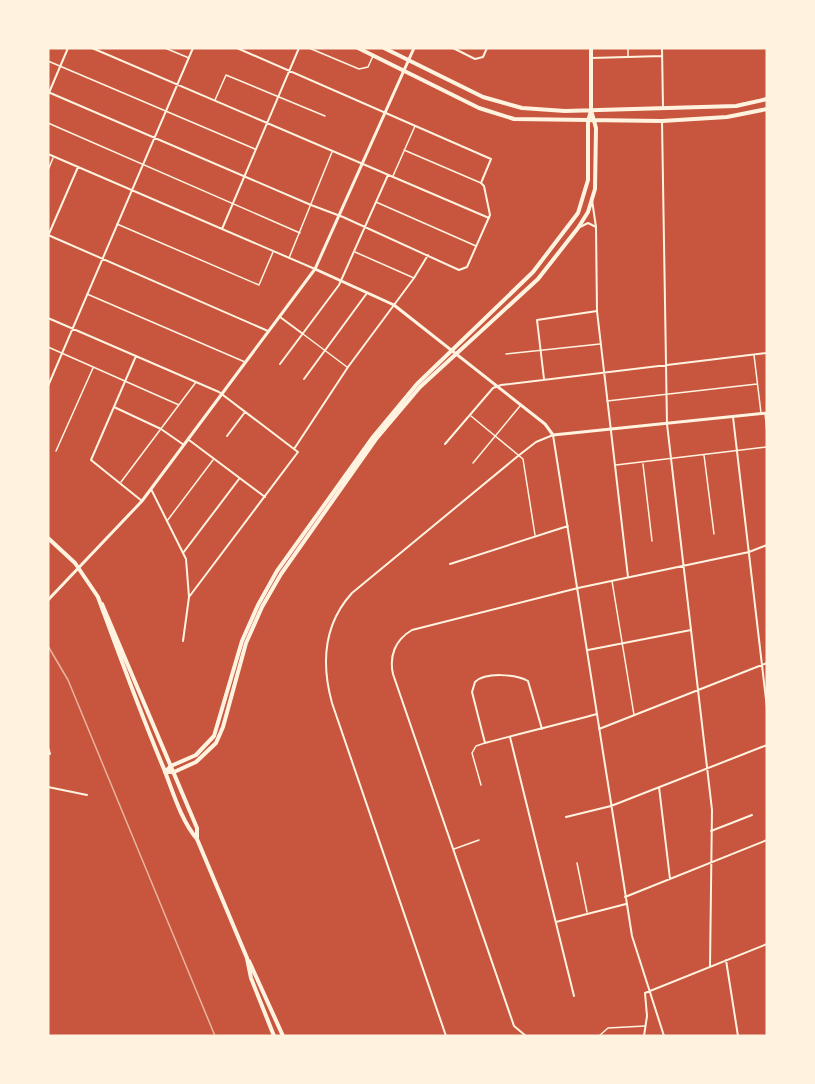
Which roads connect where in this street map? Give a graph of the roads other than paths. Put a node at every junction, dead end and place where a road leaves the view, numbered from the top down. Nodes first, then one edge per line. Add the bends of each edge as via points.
1 (68, 48) edge
2 (92, 48) edge
3 (165, 48) edge
4 (193, 48) edge
5 (237, 48) edge
6 (299, 48) edge
7 (309, 48) edge
8 (358, 48) edge
9 (384, 48) edge
10 (414, 48) edge
11 (453, 48) edge
12 (487, 48) edge
13 (591, 48) edge
14 (628, 48) edge
15 (662, 48) edge
16 (374, 55) junction
17 (662, 56) junction
18 (628, 57) junction
19 (189, 58) junction
20 (591, 58) junction
21 (48, 61) edge
22 (408, 62) junction
23 (60, 66) junction
24 (290, 71) junction
25 (404, 71) junction
26 (177, 85) junction
27 (48, 93) edge
28 (278, 97) junction
29 (767, 99) edge
30 (215, 101) junction
31 (663, 109) junction
32 (767, 109) edge
33 (591, 110) junction
34 (165, 111) junction
35 (386, 113) junction
36 (325, 116) dead end
37 (588, 121) junction
38 (595, 121) junction
39 (662, 121) junction
40 (48, 123) edge
41 (267, 123) junction
42 (415, 126) junction
43 (154, 138) junction
44 (256, 150) junction
45 (404, 150) junction
46 (332, 152) junction
47 (48, 154) edge
48 (54, 157) junction
49 (143, 164) junction
50 (363, 165) junction
51 (78, 168) junction
52 (48, 170) edge
53 (244, 176) junction
54 (390, 176) junction
55 (481, 183) junction
56 (131, 191) junction
57 (592, 200) junction
58 (233, 202) junction
59 (376, 202) junction
60 (310, 206) junction
61 (339, 216) junction
62 (489, 218) junction
63 (117, 224) junction
64 (365, 227) junction
65 (596, 227) junction
66 (578, 228) junction
67 (222, 229) junction
68 (300, 233) junction
69 (48, 236) edge
70 (477, 246) junction
71 (273, 252) junction
72 (354, 252) junction
73 (428, 255) junction
74 (290, 258) junction
75 (102, 259) junction
76 (315, 269) junction
77 (414, 278) junction
78 (341, 281) junction
79 (87, 293) junction
80 (367, 293) junction
81 (394, 305) junction
82 (597, 311) junction
83 (280, 317) junction
84 (48, 318) edge
85 (73, 328) junction
86 (269, 331) junction
87 (303, 334) junction
88 (601, 344) junction
89 (48, 347) edge
90 (325, 350) junction
91 (541, 350) junction
92 (767, 353) edge
93 (62, 354) junction
94 (507, 354) dead end
95 (754, 355) junction
96 (136, 356) junction
97 (246, 362) junction
98 (280, 364) dead end
99 (667, 364) junction
100 (93, 367) junction
101 (348, 367) junction
102 (604, 372) junction
103 (544, 379) junction
104 (304, 380) dead end
105 (125, 381) junction
106 (196, 381) junction
107 (757, 384) junction
108 (48, 386) edge
109 (497, 386) junction
110 (222, 394) junction
111 (666, 394) junction
112 (606, 401) junction
113 (179, 405) junction
114 (521, 405) junction
115 (114, 407) junction
116 (245, 411) junction
117 (764, 413) edge
118 (470, 416) junction
119 (733, 417) junction
120 (668, 424) junction
121 (161, 429) junction
122 (610, 430) junction
123 (767, 433) edge
124 (553, 435) junction
125 (227, 436) dead end
126 (495, 437) junction
127 (189, 440) junction
128 (445, 444) dead end
129 (184, 446) junction
130 (767, 447) edge
131 (294, 449) junction
132 (737, 450) junction
133 (56, 451) dead end
134 (704, 454) junction
135 (518, 456) junction
136 (671, 459) junction
137 (214, 460) junction
138 (642, 462) junction
139 (473, 463) dead end
140 (615, 465) junction
141 (239, 478) junction
142 (121, 482) junction
143 (151, 489) junction
144 (265, 497) junction
145 (142, 501) junction
146 (167, 522) junction
147 (568, 526) junction
148 (714, 534) dead end
149 (535, 536) junction
150 (48, 538) edge
151 (652, 541) dead end
152 (767, 545) edge
153 (749, 552) junction
154 (183, 553) junction
155 (450, 564) dead end
156 (684, 566) junction
157 (628, 577) junction
158 (612, 580) junction
159 (578, 588) junction
160 (98, 597) junction
161 (189, 597) junction
162 (48, 600) edge
163 (691, 630) junction
164 (183, 641) dead end
165 (622, 643) junction
166 (587, 651) junction
167 (767, 663) edge
168 (762, 665) junction
169 (698, 690) junction
170 (767, 708) edge
171 (597, 714) junction
172 (634, 715) junction
173 (542, 729) junction
174 (599, 729) junction
175 (510, 737) junction
176 (485, 743) junction
177 (767, 745) edge
178 (48, 747) edge
179 (49, 754) edge
180 (171, 766) junction
181 (707, 768) junction
182 (165, 772) junction
183 (174, 772) junction
184 (481, 785) dead end
185 (48, 787) edge
186 (659, 787) junction
187 (87, 795) dead end
188 (611, 806) junction
189 (752, 814) dead end
190 (566, 817) dead end
191 (711, 831) junction
192 (197, 839) junction
193 (479, 840) dead end
194 (767, 840) edge
195 (453, 849) junction
196 (711, 862) junction
197 (577, 863) dead end
198 (670, 879) junction
199 (626, 897) junction
200 (626, 904) junction
201 (588, 914) junction
202 (555, 922) junction
203 (767, 944) edge
204 (247, 958) junction
205 (726, 960) junction
206 (710, 966) junction
207 (650, 990) junction
208 (574, 996) dead end
209 (645, 1026) junction
210 (274, 1036) edge
211 (283, 1036) edge
212 (446, 1036) edge
213 (526, 1036) edge
214 (598, 1036) edge
215 (644, 1036) edge
216 (664, 1036) edge
217 (738, 1036) edge

1 - 23 street
2 - 26 street
3 - 19 lane
4 - 19 street
5 - 24 street
6 - 24 street
7 - 16 lane via 358,69 368,67
8 - 16 main road
9 - 22 main road
10 - 22 street
11 - 12 street via 476,59 483,57
13 - 20 main road
14 - 18 lane
15 - 17 street
16 - 25 main road
17 - 18 street
17 - 31 street
18 - 20 street
19 - 26 street
20 - 33 main road
21 - 23 lane
22 - 25 street
22 - 33 main road via 483,97 522,108
23 - 27 street
23 - 34 lane
24 - 28 street
24 - 35 street
25 - 35 street
25 - 37 main road via 479,108 522,120
26 - 30 street
26 - 34 street
27 - 43 street
28 - 30 lane via 226,75
28 - 36 lane
28 - 41 street
29 - 31 main road via 736,106
30 - 41 street
31 - 33 main road
32 - 39 main road via 727,117
33 - 37 main road
33 - 38 main road
34 - 43 street
34 - 44 lane
35 - 42 street
35 - 50 street
37 - 38 main road
37 - 180 main road via 588,180 578,213 533,272 410,391 373,437 258,605 242,641 214,736 196,755
38 - 39 main road
38 - 57 main road
39 - 99 street
40 - 49 lane
41 - 44 street
41 - 46 street
42 - 45 lane
42 - 55 street via 491,159
43 - 49 street
43 - 53 street
44 - 53 street
45 - 54 lane
45 - 55 lane
46 - 50 street
46 - 60 lane
47 - 48 street
48 - 51 street
48 - 52 lane
49 - 56 street
49 - 58 lane
50 - 54 street
50 - 61 street
51 - 56 street
51 - 69 street
53 - 58 street
53 - 60 street
54 - 59 street
54 - 62 street
55 - 62 street
56 - 63 street
56 - 67 street
57 - 65 street
57 - 66 main road
58 - 67 street
58 - 68 lane
59 - 64 street
59 - 70 lane
60 - 61 street
60 - 68 lane
61 - 64 street
61 - 76 street
62 - 70 street
63 - 71 lane via 259,285
63 - 75 street
64 - 72 street
64 - 73 street
65 - 66 street via 588,223
65 - 82 street
66 - 183 main road via 525,293 420,387 376,439 261,607 216,743 199,760
67 - 71 street
68 - 74 lane
69 - 75 street
70 - 73 street via 467,267 459,270
71 - 74 street
72 - 77 lane
72 - 78 street
73 - 77 street
74 - 76 street
75 - 79 street
75 - 86 street
76 - 78 street
76 - 83 street
77 - 81 street
78 - 80 street
78 - 87 street
79 - 85 street
79 - 97 lane
80 - 81 street
80 - 90 street
81 - 101 street
81 - 109 street
82 - 88 street
82 - 91 street via 542,318 537,322
83 - 86 street
83 - 87 street
84 - 85 street
85 - 93 street
85 - 96 street
86 - 97 street
87 - 90 lane
87 - 98 street
88 - 91 lane
88 - 102 street
89 - 93 lane
90 - 101 lane
90 - 104 street
91 - 94 lane
91 - 103 street
92 - 95 street
93 - 100 lane
93 - 108 street
95 - 99 street
95 - 107 lane
96 - 105 street
96 - 106 street
97 - 110 street
99 - 102 street
99 - 111 street
100 - 105 lane
100 - 133 lane
101 - 131 street
102 - 103 street
102 - 112 street
103 - 109 street
105 - 113 lane
105 - 115 street
106 - 110 street
106 - 113 lane
107 - 111 lane
107 - 117 lane
109 - 114 street
109 - 118 street
110 - 116 street
110 - 127 street
111 - 112 lane
111 - 120 street
112 - 122 street
113 - 121 lane
114 - 124 street
114 - 126 lane
115 - 121 street
115 - 142 street via 91,460
116 - 125 street
116 - 131 street
117 - 119 street
117 - 123 lane
118 - 126 lane
118 - 128 street
119 - 120 street
119 - 132 street
120 - 122 street
120 - 136 street
121 - 129 street
121 - 142 lane
122 - 124 street
122 - 140 street
124 - 135 street
124 - 147 street
126 - 135 lane
126 - 139 lane
127 - 129 street
127 - 137 street
129 - 143 street
130 - 132 lane
131 - 144 street via 298,452
132 - 134 lane
132 - 153 street
134 - 136 lane
134 - 148 lane
135 - 149 lane via 523,459
135 - 212 street via 352,593 334,619 324,656 332,703
136 - 138 lane
136 - 156 street
137 - 141 street
137 - 146 lane
138 - 140 lane
138 - 151 lane
140 - 157 street
141 - 144 street
141 - 154 street
142 - 145 street
143 - 145 street
143 - 146 street
144 - 161 street
145 - 162 street
146 - 154 street
147 - 149 street
147 - 159 street
149 - 155 street
150 - 160 main road via 75,563
152 - 153 street
153 - 156 street
153 - 168 street
154 - 161 street
156 - 157 street
156 - 163 street
157 - 158 street
158 - 159 street
158 - 165 lane
159 - 166 street
159 - 195 street via 412,630 396,645 391,664 393,675
160 - 180 main road via 110,617
160 - 182 main road
161 - 164 street
163 - 165 street
163 - 169 street
165 - 166 street
165 - 172 lane
166 - 171 street
167 - 168 street
168 - 169 street
168 - 170 street
169 - 172 street
169 - 181 street
171 - 173 street
171 - 174 street
172 - 174 street
173 - 175 street
173 - 176 street via 528,681 522,677 479,678 472,692
174 - 188 street
175 - 176 street
175 - 202 street
176 - 184 lane via 476,746 472,753
177 - 181 street
178 - 179 street
180 - 182 main road
180 - 183 main road
181 - 186 street
181 - 191 street
182 - 183 main road
182 - 192 main road
183 - 192 main road via 197,828
185 - 187 street
186 - 188 street
186 - 198 street
188 - 190 street
188 - 199 street
189 - 191 street
191 - 196 street
192 - 204 main road
193 - 195 lane
194 - 196 street
195 - 213 street via 514,1026
196 - 198 street
196 - 206 street
197 - 201 lane
198 - 199 street
199 - 200 street
200 - 201 street
200 - 207 street
201 - 202 street
202 - 208 street
203 - 205 street
204 - 210 main road
204 - 211 main road
205 - 206 street
205 - 217 street
206 - 207 street
207 - 209 street via 643,995
207 - 216 street
209 - 214 lane via 608,1029
209 - 215 street

